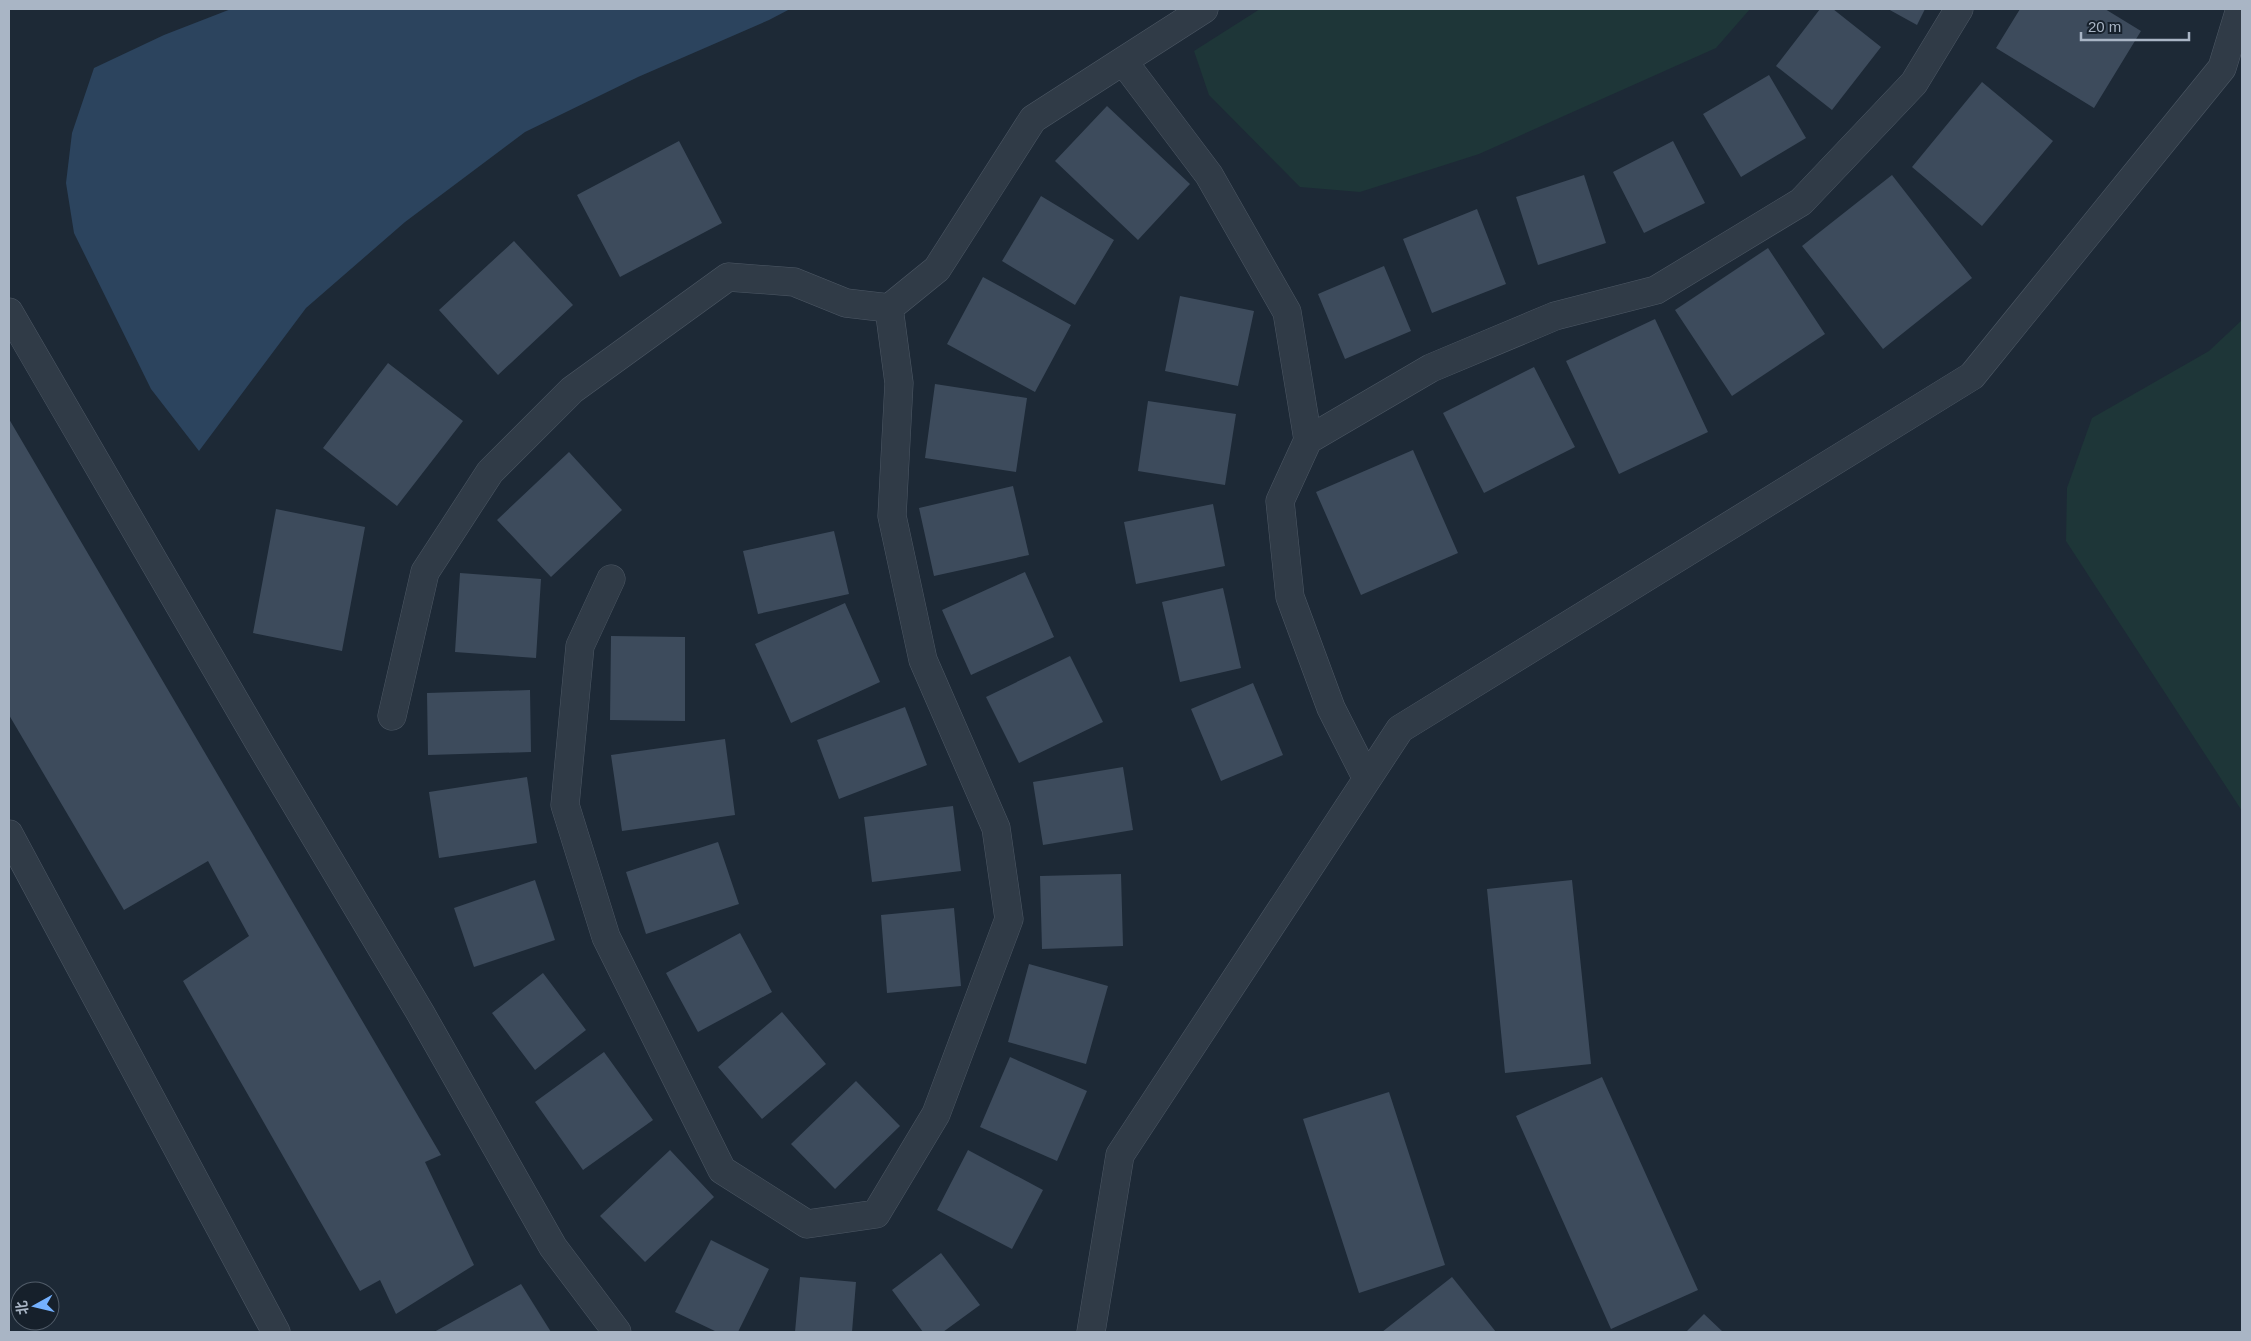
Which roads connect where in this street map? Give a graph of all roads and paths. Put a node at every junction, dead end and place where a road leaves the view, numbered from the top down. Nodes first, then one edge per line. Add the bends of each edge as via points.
1 (1204, 9) edge
2 (1959, 9) edge
3 (2240, 9) edge
4 (1123, 61) junction
5 (889, 308) junction
6 (9, 312) edge
7 (1308, 440) junction
8 (611, 579) dead end
9 (392, 716) dead end
10 (1367, 780) junction
11 (9, 834) edge
12 (276, 1332) edge
13 (617, 1332) edge
14 (1091, 1332) edge

1 - 4 street
2 - 7 street via 1914,83 1801,202 1656,290 1555,316 1431,368
3 - 10 street via 2222,68 1972,376 1400,729
4 - 5 street via 1033,119 937,269
4 - 7 street via 1209,175 1287,312
5 - 8 street via 899,383 892,516 923,660 996,828 1009,919 936,1114 876,1214 807,1224 722,1170 606,937 565,805 580,646
5 - 9 street via 846,303 794,282 728,277 572,390 490,472 426,572
6 - 13 street via 421,1014 553,1247
7 - 10 street via 1280,501 1290,598 1332,708
10 - 14 street via 1120,1155
11 - 12 street

